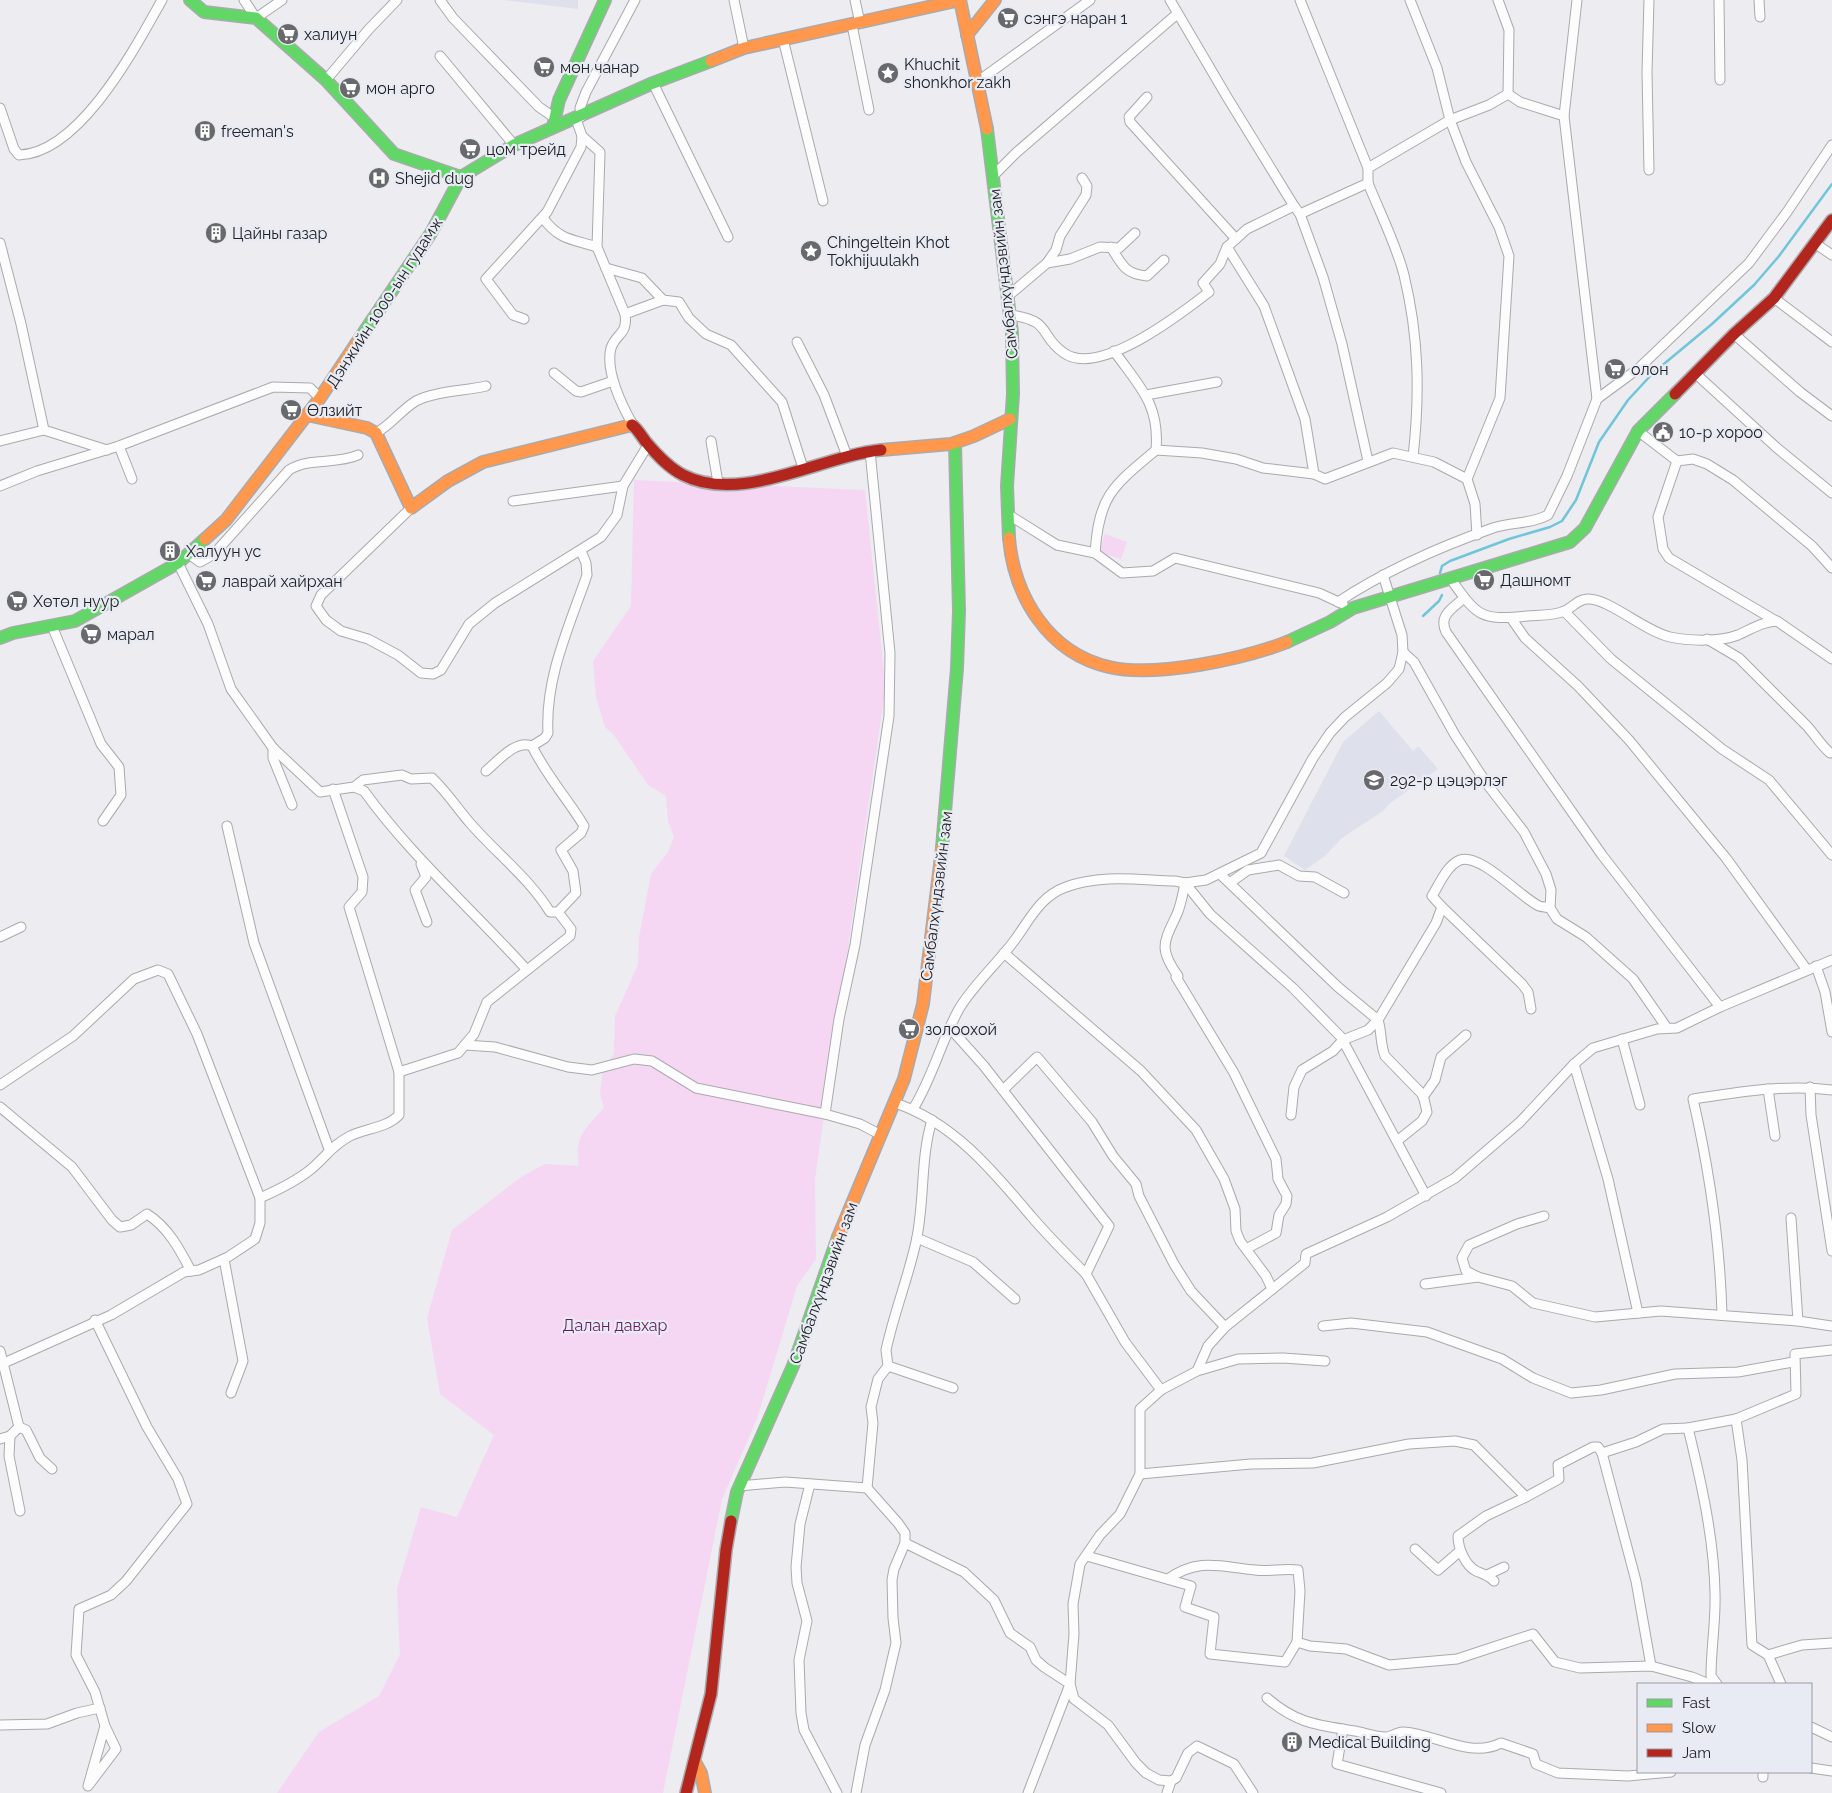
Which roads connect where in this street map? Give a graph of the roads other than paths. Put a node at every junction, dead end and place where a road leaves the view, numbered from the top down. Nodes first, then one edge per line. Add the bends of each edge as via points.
1 (162, 0) edge
2 (190, 0) edge
3 (244, 0) edge
4 (282, 0) edge
5 (397, 0) edge
6 (440, 0) edge
7 (605, 0) edge
8 (635, 0) edge
9 (734, 0) edge
10 (855, 0) edge
11 (960, 0) edge
12 (995, 0) edge
13 (1090, 0) edge
14 (1170, 0) edge
15 (1300, 0) edge
16 (1410, 0) edge
17 (1498, 0) edge
18 (1577, 0) edge
19 (1649, 0) edge
20 (1719, 0) edge
21 (1759, 0) edge
22 (1177, 14) junction
23 (1760, 16) dead end
24 (256, 18) junction
25 (856, 24) junction
26 (967, 36) junction
27 (783, 39) junction
28 (744, 48) junction
29 (440, 56) dead end
30 (326, 80) junction
31 (1720, 80) dead end
32 (977, 82) junction
33 (653, 83) junction
34 (1508, 94) junction
35 (1147, 97) dead end
36 (0, 108) edge
37 (869, 110) dead end
38 (1564, 116) junction
39 (578, 118) junction
40 (1450, 120) junction
41 (554, 123) junction
42 (582, 136) junction
43 (514, 145) junction
44 (1832, 145) edge
45 (1368, 168) junction
46 (1650, 170) dead end
47 (461, 176) junction
48 (993, 176) junction
49 (1082, 178) dead end
50 (1368, 183) junction
51 (823, 201) dead end
52 (1297, 210) junction
53 (543, 218) junction
54 (1832, 220) edge
55 (1135, 233) dead end
56 (728, 237) dead end
57 (1236, 239) junction
58 (0, 243) edge
59 (1816, 244) junction
60 (597, 246) junction
61 (1227, 247) junction
62 (1111, 248) junction
63 (1832, 255) edge
64 (1164, 260) dead end
65 (1047, 262) junction
66 (606, 268) junction
67 (1008, 296) junction
68 (1774, 298) junction
69 (663, 300) junction
70 (625, 314) junction
71 (1011, 315) junction
72 (524, 319) dead end
73 (1734, 334) junction
74 (797, 342) dead end
75 (1832, 342) edge
76 (1114, 351) junction
77 (554, 373) dead end
78 (1696, 374) junction
79 (613, 381) junction
80 (1217, 382) dead end
81 (486, 386) dead end
82 (1146, 395) junction
83 (320, 398) junction
84 (1597, 400) junction
85 (307, 415) junction
86 (1832, 416) edge
87 (1010, 418) junction
88 (633, 425) junction
89 (44, 430) junction
90 (1638, 431) junction
91 (376, 433) junction
92 (0, 441) edge
93 (711, 441) dead end
94 (955, 443) junction
95 (648, 445) junction
96 (119, 446) junction
97 (107, 450) junction
98 (1156, 450) junction
99 (870, 451) junction
100 (358, 455) dead end
101 (847, 456) junction
102 (1413, 457) junction
103 (1368, 461) junction
104 (1677, 461) junction
105 (803, 468) junction
106 (1314, 474) junction
107 (1467, 478) junction
108 (132, 479) dead end
109 (718, 483) junction
110 (0, 486) edge
111 (623, 486) junction
112 (1832, 493) edge
113 (513, 501) dead end
114 (411, 508) junction
115 (1009, 515) junction
116 (1477, 535) junction
117 (581, 551) junction
118 (1095, 553) junction
119 (189, 554) junction
120 (178, 563) junction
121 (1832, 568) edge
122 (1383, 574) junction
123 (1450, 578) junction
124 (1392, 597) junction
125 (1464, 598) junction
126 (1338, 602) junction
127 (1353, 608) junction
128 (1564, 611) junction
129 (1511, 618) junction
130 (1777, 621) junction
131 (52, 626) junction
132 (0, 638) edge
133 (1707, 639) junction
134 (1403, 652) junction
135 (1832, 659) edge
136 (532, 746) junction
137 (273, 748) junction
138 (1830, 753) dead end
139 (486, 771) dead end
140 (354, 786) junction
141 (333, 789) junction
142 (292, 805) dead end
143 (103, 821) dead end
144 (227, 826) dead end
145 (1832, 855) edge
146 (421, 861) junction
147 (1220, 874) junction
148 (1230, 882) junction
149 (1185, 883) junction
150 (1344, 893) dead end
151 (1442, 907) junction
152 (1550, 908) junction
153 (558, 912) junction
154 (427, 922) dead end
155 (21, 927) dead end
156 (0, 937) edge
157 (1004, 953) junction
158 (1832, 960) edge
159 (1816, 966) junction
160 (526, 969) junction
161 (1807, 970) junction
162 (1720, 1007) junction
163 (1531, 1009) dead end
164 (1378, 1020) junction
165 (950, 1028) junction
166 (1667, 1028) junction
167 (1832, 1032) edge
168 (1466, 1035) dead end
169 (1622, 1039) junction
170 (1344, 1040) junction
171 (465, 1045) junction
172 (1574, 1064) junction
173 (399, 1072) junction
174 (0, 1085) edge
175 (1810, 1087) junction
176 (1768, 1089) junction
177 (1003, 1090) junction
178 (1832, 1090) edge
179 (1423, 1097) junction
180 (895, 1103) junction
181 (1640, 1105) dead end
182 (0, 1107) edge
183 (913, 1109) junction
184 (825, 1114) junction
185 (1291, 1115) dead end
186 (932, 1120) junction
187 (881, 1136) junction
188 (1776, 1136) dead end
189 (1397, 1141) junction
190 (329, 1149) junction
191 (1426, 1196) junction
192 (260, 1198) junction
193 (1544, 1216) dead end
194 (1791, 1218) dead end
195 (917, 1238) junction
196 (1246, 1249) junction
197 (1832, 1251) edge
198 (224, 1259) junction
199 (191, 1271) junction
200 (1086, 1274) junction
201 (1478, 1278) junction
202 (1425, 1284) dead end
203 (1272, 1289) junction
204 (1015, 1299) dead end
205 (1638, 1313) junction
206 (1722, 1315) junction
207 (95, 1320) junction
208 (1798, 1321) junction
209 (1324, 1326) dead end
210 (1832, 1326) edge
211 (1225, 1327) junction
212 (0, 1350) edge
213 (1832, 1350) edge
214 (1325, 1361) dead end
215 (1793, 1362) junction
216 (4, 1363) junction
217 (888, 1366) junction
218 (1196, 1370) junction
219 (953, 1388) dead end
220 (1161, 1390) junction
221 (231, 1392) dead end
222 (1736, 1419) junction
223 (19, 1427) junction
224 (1688, 1428) junction
225 (10, 1436) junction
226 (0, 1439) edge
227 (1602, 1454) junction
228 (52, 1469) dead end
229 (1140, 1474) junction
230 (810, 1484) junction
231 (739, 1486) junction
232 (867, 1488) junction
233 (1526, 1498) junction
234 (20, 1511) dead end
235 (905, 1543) junction
236 (1415, 1549) dead end
237 (1460, 1551) junction
238 (1087, 1556) junction
239 (1504, 1568) dead end
240 (1168, 1579) junction
241 (1297, 1642) junction
242 (1832, 1643) edge
243 (1768, 1655) junction
244 (1650, 1666) junction
245 (1707, 1683) edge
246 (1716, 1683) edge
247 (1780, 1683) edge
248 (1070, 1684) junction
249 (1267, 1698) dead end
250 (100, 1708) junction
251 (0, 1725) edge
252 (105, 1726) junction
253 (1812, 1727) edge
254 (1343, 1729) junction
255 (1832, 1737) edge
256 (695, 1762) junction
257 (1812, 1768) edge
258 (1832, 1770) edge
259 (1661, 1773) edge
260 (1171, 1781) junction
261 (86, 1789) edge
262 (686, 1793) edge
263 (705, 1793) edge
264 (837, 1793) edge
265 (856, 1793) edge
266 (1028, 1793) edge
267 (1167, 1793) edge
268 (1253, 1793) edge
269 (1441, 1793) edge

1 - 36 street via 126,63 67,136 53,145 19,155
2 - 24 street via 204,12
3 - 24 street
4 - 24 street
5 - 30 street
6 - 41 street via 453,18
7 - 41 street via 559,100
8 - 39 street via 586,92
9 - 28 street
10 - 25 street
11 - 25 street
11 - 26 street, Самбалхүндэвийн зам
12 - 26 street
13 - 32 street
14 - 22 street
15 - 45 street
16 - 40 street via 1437,68
17 - 34 street via 1509,30
18 - 38 street
19 - 46 street
20 - 31 street
21 - 23 street
22 - 48 street via 1016,152
22 - 52 street
24 - 30 street
25 - 27 street
25 - 37 street
26 - 32 street, Самбалхүндэвийн зам
27 - 28 street
27 - 51 street
28 - 33 street
29 - 43 street
30 - 47 street via 394,154
32 - 48 street, Самбалхүндэвийн зам
33 - 39 street
33 - 56 street
34 - 38 street via 1520,102
34 - 40 street
35 - 57 street via 1129,117 1130,122
38 - 84 street
39 - 41 street
39 - 42 street
40 - 45 street
40 - 107 street via 1509,256 1500,398
41 - 43 street
42 - 53 street via 578,153
42 - 60 street via 598,149 601,156
43 - 47 street
44 - 84 street via 1749,263 1639,368
45 - 50 street
47 - 83 street, Дэнжийн 1000-ын гудамж via 431,233
48 - 67 street, Самбалхүндэвийн зам
49 - 65 street via 1087,186 1086,195
50 - 52 street
50 - 102 street via 1404,274 1413,324 1418,406
52 - 57 street via 1247,229
52 - 103 street via 1323,277 1346,360
53 - 60 street via 560,236
53 - 72 street via 486,279 512,315
54 - 59 street, Самбалхүндэвийн зам
55 - 62 street via 1119,248
57 - 61 street
58 - 89 street
59 - 63 street
59 - 68 street, Самбалхүндэвийн зам
60 - 66 street
61 - 76 street via 1220,264 1203,283 1209,292 1136,344
61 - 106 street via 1264,306 1305,419
62 - 64 street via 1129,273 1146,276
62 - 65 street via 1100,247 1070,259
65 - 67 street
66 - 69 street via 642,278
66 - 70 street
67 - 71 street, Самбалхүндэвийн зам
68 - 73 street, Самбалхүндэвийн зам
68 - 75 street
69 - 70 street
69 - 105 street via 679,302 689,318 706,334 731,345 782,402
70 - 79 street via 625,329 611,348
71 - 76 street via 1037,322 1060,350 1073,358 1094,357
71 - 87 street, Самбалхүндэвийн зам
73 - 78 street, Самбалхүндэвийн зам
73 - 86 street
74 - 101 street via 824,395
76 - 82 street
77 - 79 street via 581,392
78 - 90 street, Самбалхүндэвийн зам
78 - 112 street
79 - 88 street
80 - 82 street
81 - 91 street via 417,401
82 - 98 street via 1158,428
83 - 85 street, Дэнжийн 1000-ын гудамж
83 - 96 street via 310,388 273,387
84 - 116 street via 1550,513
85 - 91 street via 367,428
85 - 119 street, Дэнжийн 1000-ын гудамж via 226,520
87 - 94 street
87 - 115 street, Самбалхүндэвийн зам via 1007,466
88 - 95 street
88 - 114 street via 483,462 448,481
89 - 92 street
89 - 97 street
90 - 104 street
90 - 123 street, Самбалхүндэвийн зам via 1579,536 1558,547
91 - 114 street
93 - 109 street
94 - 99 street
94 - 180 street, Самбалхүндэвийн зам via 959,620 948,793 923,1004
95 - 109 street via 683,475
95 - 111 street
96 - 97 street
96 - 108 street
97 - 110 street
98 - 106 street via 1202,453 1263,468
98 - 118 street via 1121,480 1104,502 1097,526
99 - 101 street
99 - 184 street via 890,653 889,716 855,945
100 - 119 street via 297,465 214,554 200,562
101 - 105 street
102 - 103 street via 1393,453
102 - 107 street via 1434,462
103 - 106 street via 1325,479
104 - 121 street via 1693,459 1733,480 1812,546
104 - 130 street via 1658,517 1663,549 1669,558
105 - 109 street via 759,481
107 - 116 street via 1475,504
111 - 113 street
111 - 117 street via 618,514 601,537
114 - 117 street via 321,595 316,606 326,620 341,631 368,639 398,655 421,673 433,674 441,670 469,624 495,603
115 - 118 street via 1057,545
115 - 127 street, Самбалхүндэвийн зам via 1016,576 1027,604 1045,628 1065,646 1108,667 1159,669 1218,663 1272,647 1337,619
116 - 122 street
117 - 136 street via 586,575 555,665 549,698 548,734
118 - 126 street via 1122,573 1153,570 1175,558 1319,594
119 - 120 street, Дэнжийн 1000-ын гудамж
120 - 131 street, Дэнжийн 1000-ын гудамж via 75,621
120 - 137 street via 208,624 231,689
122 - 124 street
122 - 126 street
123 - 124 street, Самбалхүндэвийн зам
123 - 125 street
124 - 127 street, Самбалхүндэвийн зам
124 - 134 street
125 - 129 street via 1483,616
125 - 162 street via 1444,618 1446,632 1602,855
126 - 127 street
128 - 129 street
128 - 133 street via 1581,600 1590,599 1653,632 1670,637
128 - 145 street via 1611,659 1722,748 1769,780
129 - 161 street via 1524,638 1578,686 1630,740 1726,858
130 - 133 street via 1760,624 1730,637
130 - 135 street
131 - 132 street, Дэнжийн 1000-ын гудамж
131 - 143 street via 101,744 119,766 120,795
133 - 138 street via 1739,658 1808,726 1818,743
134 - 147 street via 1399,670 1344,717 1322,745 1261,854
134 - 152 street via 1414,662 1487,784 1524,832 1546,874 1551,890
136 - 139 street via 519,745
136 - 153 street via 544,770 584,826 581,833 561,850 574,871 576,893
137 - 141 street via 320,792
137 - 142 street via 273,758
140 - 141 street
140 - 146 street via 364,791
140 - 153 street via 364,780 402,775 411,779 432,778 550,912
141 - 173 street via 363,877 362,892 349,907
144 - 190 street via 254,943
146 - 154 street via 426,877 415,890
146 - 160 street
147 - 148 street
147 - 149 street
148 - 150 street via 1248,870 1279,865 1299,876 1315,877
148 - 164 street via 1338,987
149 - 157 street via 1109,878 1066,887 1044,900
149 - 170 street via 1210,914
149 - 196 street via 1177,914 1164,940 1166,953 1176,977 1234,1073 1276,1159 1278,1179 1287,1196 1276,1233
151 - 152 street via 1432,896 1451,867 1460,860 1468,860 1487,868 1539,906
151 - 163 street via 1522,984 1528,992
151 - 164 street via 1436,923
152 - 166 street via 1557,919 1586,937 1633,979
153 - 160 street via 571,929 570,936
155 - 156 street
157 - 165 street via 969,995
157 - 196 street via 1141,1071 1196,1130 1224,1179 1235,1209 1236,1231
158 - 159 street
159 - 161 street
159 - 167 street via 1825,992
160 - 171 street via 487,1002 474,1034
161 - 162 street
162 - 166 street via 1677,1028
164 - 170 street via 1368,1030
164 - 179 street via 1385,1056
165 - 177 street
165 - 183 street via 928,1084
166 - 169 street
168 - 179 street via 1441,1056 1435,1080
169 - 172 street via 1593,1048
169 - 181 street
170 - 185 street via 1333,1051 1302,1070 1294,1087
170 - 189 street
171 - 173 street via 458,1053
171 - 184 street via 495,1047 568,1067 592,1070 634,1060 652,1061 696,1088
172 - 191 street via 1489,1150 1455,1178
172 - 205 street via 1608,1179
173 - 190 street via 399,1115 393,1121 352,1135
174 - 192 street via 79,1031 134,979 158,970 168,974 197,1034
175 - 176 street
175 - 178 street
175 - 197 street via 1811,1115
176 - 188 street
176 - 206 street via 1694,1099 1714,1198
177 - 200 street via 1109,1226
177 - 211 street via 1037,1056 1092,1122 1113,1156 1136,1184 1174,1264 1191,1291
179 - 189 street via 1428,1112
180 - 183 street
180 - 187 street, Самбалхүндэвийн зам
182 - 199 street via 72,1168 120,1226 131,1225 147,1214 153,1218 177,1244
183 - 186 street
184 - 187 street via 860,1124
186 - 195 street via 925,1140 924,1186
186 - 200 street via 1012,1190 1056,1244
187 - 231 street, Самбалхүндэвийн зам via 825,1273 793,1366
189 - 191 street
190 - 192 street via 323,1159 294,1182
191 - 203 street via 1306,1254 1304,1262
192 - 198 street via 260,1223 255,1239
193 - 201 street via 1469,1245 1462,1258 1466,1271
194 - 208 street
195 - 204 street via 973,1262
195 - 217 street via 886,1350
196 - 203 street
198 - 199 street
198 - 221 street via 243,1361
199 - 207 street via 111,1315
200 - 220 street via 1124,1342
201 - 202 street
201 - 205 street via 1512,1286 1533,1303 1580,1314
203 - 211 street
205 - 206 street via 1661,1311
206 - 208 street
207 - 216 street
207 - 250 street via 147,1427 178,1479 186,1504 112,1595 79,1609 76,1655
208 - 210 street
209 - 215 street via 1351,1323 1427,1332 1502,1359 1533,1378 1571,1392 1601,1390 1675,1374 1738,1372
211 - 218 street via 1208,1346
212 - 216 street
213 - 215 street via 1795,1354
214 - 218 street via 1238,1359
215 - 222 street via 1796,1394
216 - 223 street
217 - 219 street
217 - 232 street via 878,1379 870,1407 873,1423
218 - 220 street
220 - 229 street via 1140,1409
222 - 224 street
222 - 243 street via 1742,1460 1752,1645
223 - 225 street
223 - 228 street via 26,1430 40,1458
224 - 227 street via 1662,1429
224 - 246 street via 1700,1478 1713,1563 1715,1628 1711,1676
225 - 226 street
225 - 234 street via 9,1456
227 - 233 street via 1598,1447 1593,1447 1558,1464 1559,1479
227 - 244 street via 1636,1581
229 - 233 street via 1251,1464 1312,1463 1409,1444 1455,1441 1474,1445
229 - 238 street via 1120,1514 1100,1535
230 - 231 street via 785,1482
230 - 232 street
230 - 264 street via 800,1524 796,1567 796,1583 807,1621 799,1660 801,1713 804,1730
231 - 256 street, Самбалхүндэвийн зам via 726,1550 712,1694
232 - 235 street via 898,1523
233 - 237 street via 1486,1516 1464,1531 1458,1536
235 - 248 street via 964,1572 994,1600 1010,1633 1030,1646 1036,1660 1044,1667
235 - 265 street via 892,1580 896,1643 885,1690 867,1737
236 - 237 street via 1438,1570
237 - 239 street via 1474,1570 1490,1578
238 - 240 street
238 - 248 street via 1080,1564 1073,1604
240 - 241 street via 1180,1571 1216,1564 1256,1570 1298,1570
240 - 241 street via 1191,1586 1185,1607 1214,1618 1210,1654 1285,1662
241 - 244 street via 1346,1649 1389,1665 1457,1659 1533,1634 1555,1662 1580,1668
242 - 243 street via 1802,1645
243 - 247 street
244 - 245 street
248 - 260 street via 1074,1699 1108,1725 1141,1768 1159,1780
248 - 266 street
249 - 254 street via 1304,1722
250 - 251 street via 47,1724
250 - 252 street
252 - 261 street
252 - 261 street via 116,1749
253 - 255 street
254 - 259 street via 1387,1737 1402,1732 1461,1747 1489,1749 1501,1743 1533,1754 1536,1764 1558,1773 1628,1776
254 - 269 street via 1337,1764
256 - 262 street, Самбалхүндэвийн зам
256 - 263 street
257 - 258 street
260 - 267 street
260 - 268 street via 1176,1778 1188,1753 1197,1746 1234,1764

